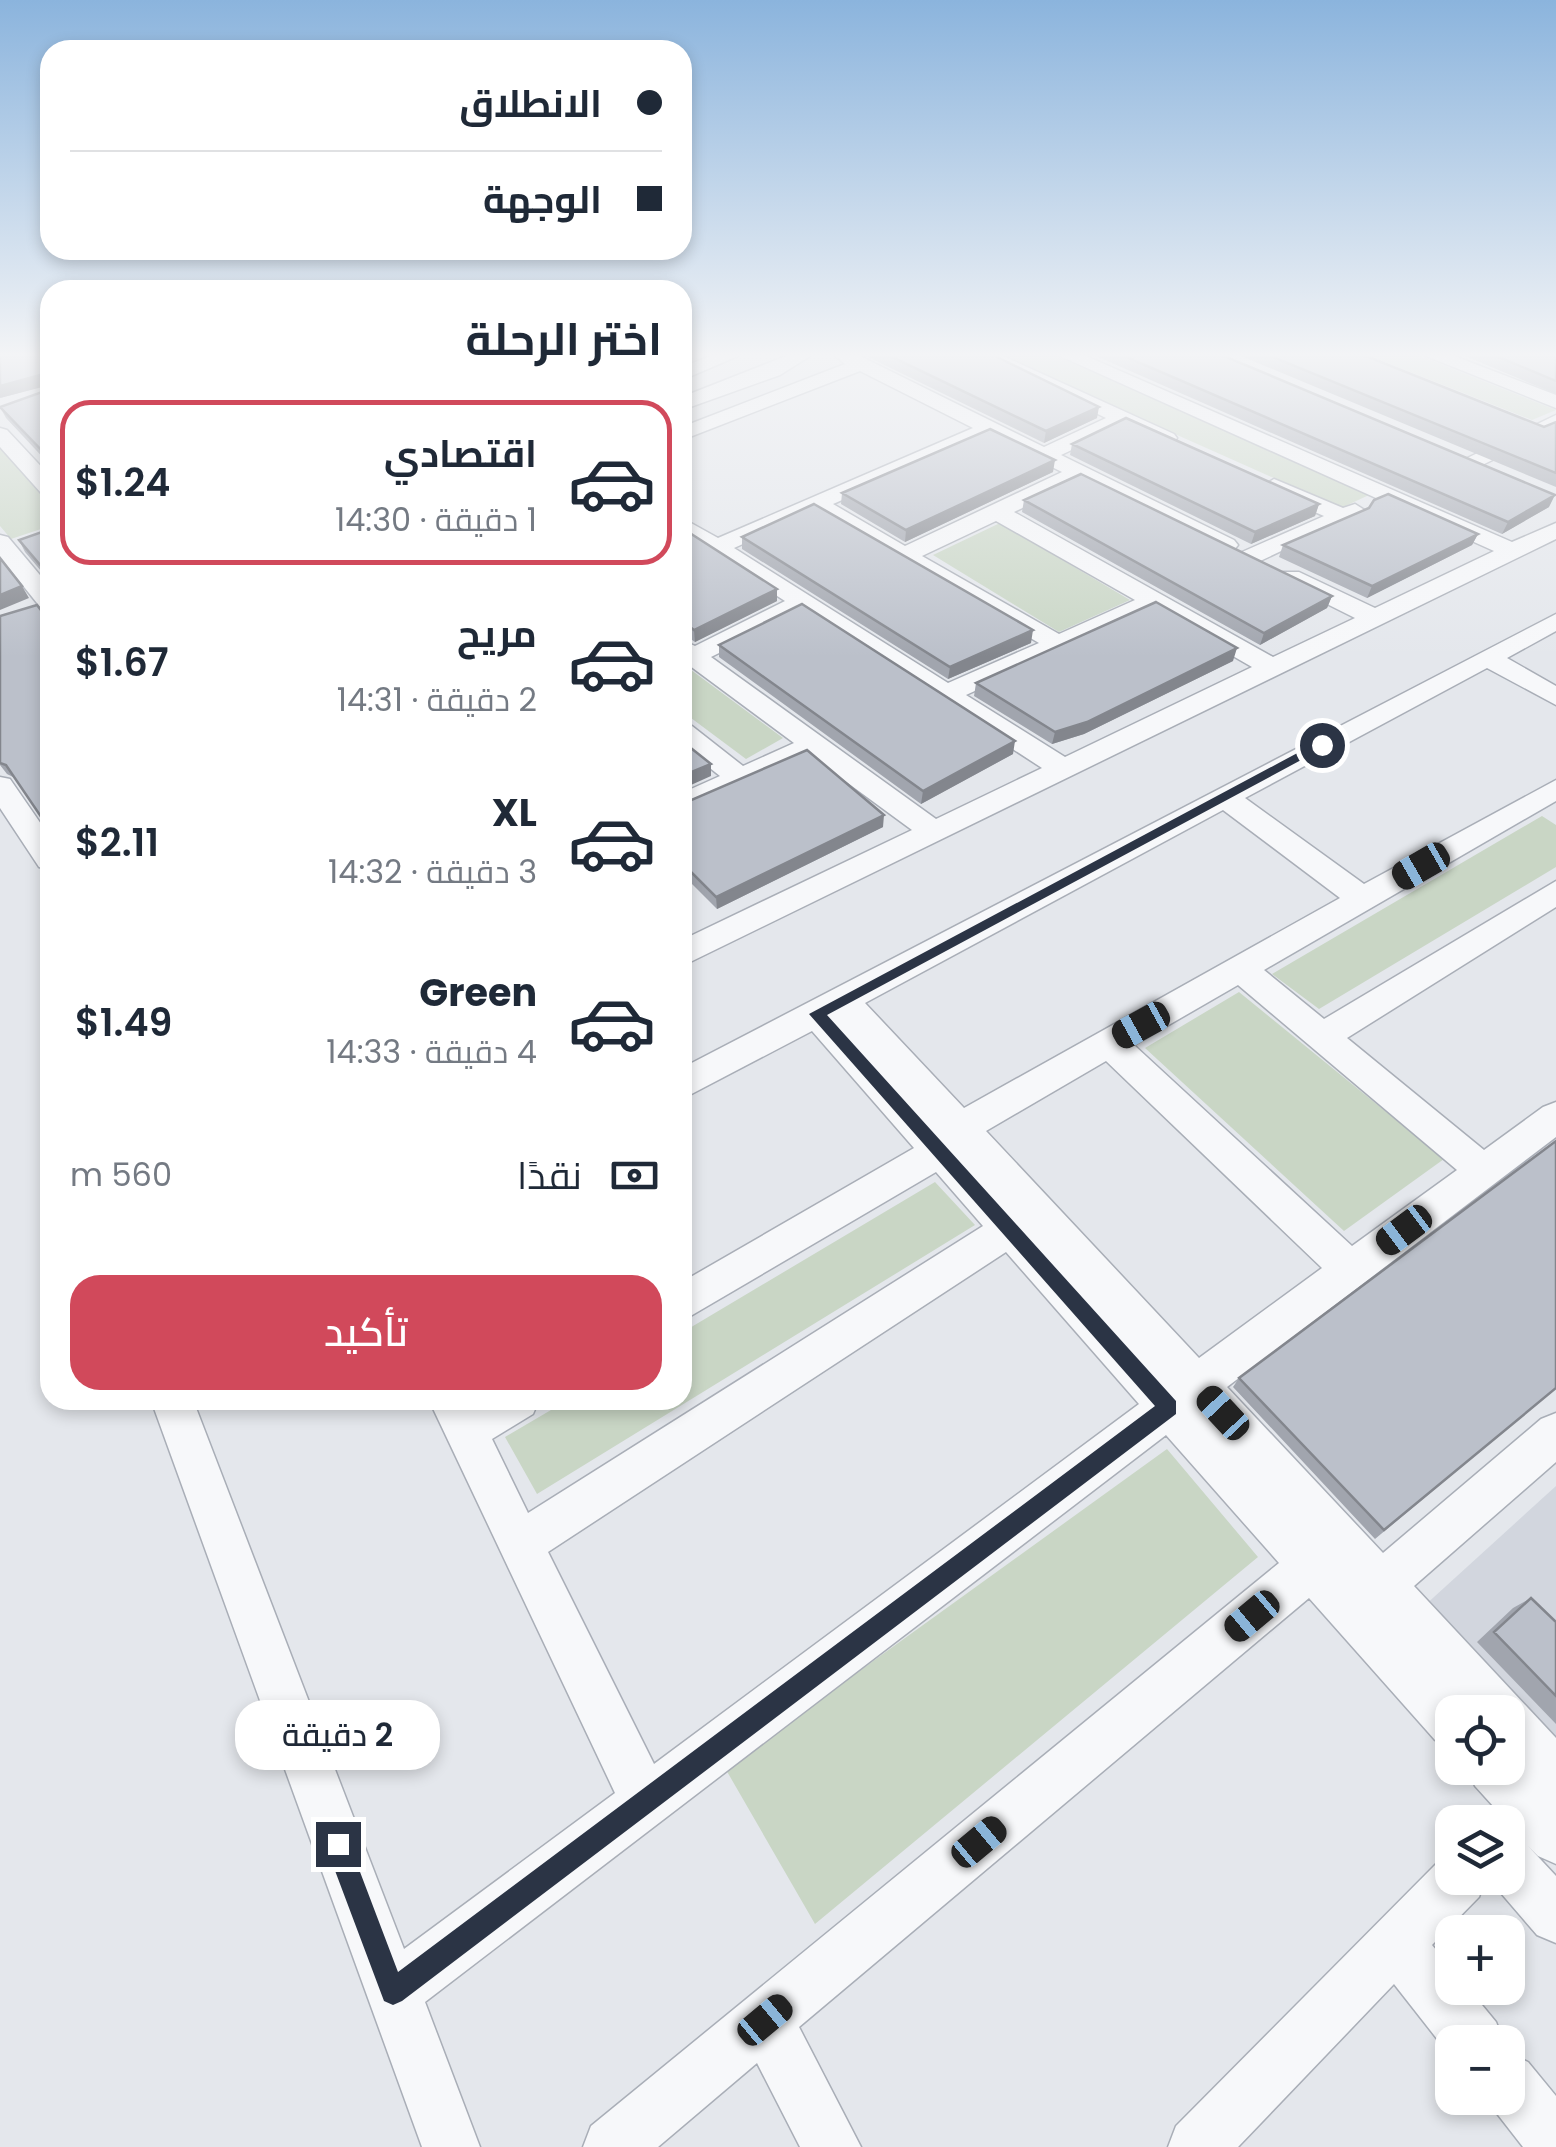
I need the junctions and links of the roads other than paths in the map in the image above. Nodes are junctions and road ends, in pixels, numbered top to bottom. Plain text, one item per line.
1 (20, 456) edge
2 (925, 456) edge
3 (1047, 456) edge
4 (1306, 456) edge
5 (1466, 456) edge
6 (1080, 472) junction
7 (1504, 477) edge
8 (40, 478) edge
9 (1258, 478) edge
10 (1388, 496) junction
11 (816, 504) junction
12 (997, 512) junction
13 (1342, 516) junction
14 (1556, 530) edge
15 (692, 531) edge
16 (34, 536) edge
17 (2, 544) edge
18 (716, 547) junction
19 (1514, 551) junction
20 (906, 555) junction
21 (1250, 557) junction
22 (1153, 600) junction
23 (803, 602) junction
24 (40, 606) edge
25 (1375, 618) junction
26 (1556, 621) edge
27 (1057, 644) junction
28 (692, 650) edge
29 (692, 655) edge
30 (1487, 658) junction
31 (1273, 668) junction
32 (946, 694) junction
33 (1556, 697) edge
34 (692, 740) edge
35 (814, 744) junction
36 (1064, 769) junction
37 (741, 778) junction
38 (0, 786) edge
39 (1224, 797) junction
40 (1550, 799) edge
41 (692, 801) edge
42 (934, 832) junction
43 (40, 843) edge
44 (1556, 892) edge
45 (1363, 899) junction
46 (695, 948) edge
47 (1240, 969) junction
48 (829, 1007) junction
49 (1322, 1037) junction
50 (1108, 1043) junction
51 (692, 1080) edge
52 (1556, 1117) edge
53 (938, 1126) junction
54 (1484, 1171) junction
55 (1010, 1229) junction
56 (1351, 1270) junction
57 (1087, 1290) junction
58 (692, 1296) edge
59 (1183, 1396) junction
60 (176, 1410) edge
61 (458, 1416) edge
62 (1556, 1434) edge
63 (520, 1544) junction
64 (1311, 1566) junction
65 (1382, 1585) junction
66 (1483, 1695) edge
67 (1435, 1704) edge
68 (1525, 1775) edge
69 (1510, 1785) edge
70 (646, 1802) junction
71 (1537, 1812) edge
72 (1525, 1882) edge
73 (1443, 1895) edge
74 (1556, 1916) edge
75 (1396, 1943) junction
76 (393, 1992) junction
77 (765, 2020) junction
78 (1462, 2025) edge
79 (1525, 2103) edge
80 (1556, 2142) edge
81 (451, 2147) edge
82 (612, 2147) edge
83 (832, 2147) edge
84 (1197, 2147) edge

1 - 8 street
2 - 11 street
3 - 6 street
4 - 10 street
5 - 7 street
6 - 12 street
6 - 21 street
9 - 13 street
10 - 13 street
10 - 19 street
11 - 18 street
11 - 20 street
12 - 20 street
12 - 22 street
13 - 21 street
14 - 19 street
15 - 18 street
16 - 17 street
17 - 24 street
18 - 23 street
19 - 25 street
20 - 27 street
21 - 25 street
22 - 27 street
22 - 31 street
23 - 28 street
23 - 32 street
25 - 31 street
26 - 30 street
27 - 32 street
29 - 35 street
30 - 33 street
30 - 39 street
31 - 36 street
32 - 36 street
34 - 37 street
35 - 37 street
35 - 42 street
36 - 42 street
37 - 41 street
38 - 43 street
39 - 45 street
39 - 48 street
40 - 45 street
42 - 46 street
44 - 49 street
45 - 47 street
47 - 49 street
47 - 50 street
48 - 51 street
48 - 53 street
49 - 54 street
50 - 53 street
50 - 56 street
52 - 54 street
53 - 55 street
53 - 57 street
53 - 58 street
54 - 56 street
55 - 57 street
55 - 63 street
56 - 59 street
57 - 59 street
59 - 64 street
59 - 65 street
59 - 70 street
60 - 76 street
61 - 63 street
62 - 65 street
63 - 70 street
64 - 67 street
64 - 77 street
65 - 66 street
68 - 71 street
69 - 71 street
70 - 76 street
72 - 74 street
73 - 75 street
75 - 78 street
75 - 84 street
76 - 81 street
77 - 82 street
77 - 83 street
79 - 80 street

